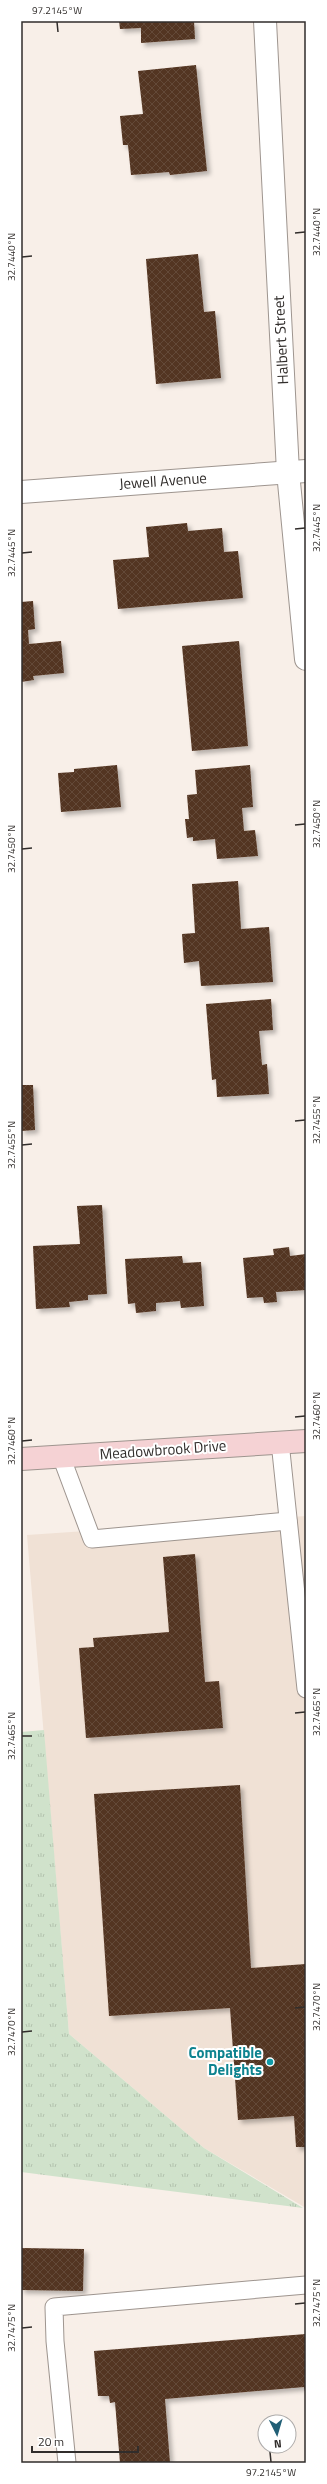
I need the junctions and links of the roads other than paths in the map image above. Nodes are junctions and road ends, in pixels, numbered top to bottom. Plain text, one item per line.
1 (265, 21) edge
2 (297, 472) edge
3 (21, 492) edge
4 (306, 659) edge
5 (306, 1440) edge
6 (280, 1442) junction
7 (61, 1456) junction
8 (21, 1459) edge
9 (288, 1521) junction
10 (298, 1538) edge
11 (306, 1689) edge
12 (306, 2285) edge
13 (67, 2463) edge

1 - 2 street, Halbert Street
2 - 3 street, Jewell Avenue
2 - 4 street, Halbert Street
5 - 6 main road, Meadowbrook Drive
6 - 7 main road, Meadowbrook Drive
6 - 9 lane
7 - 8 main road, Meadowbrook Drive
7 - 9 lane
9 - 10 lane
10 - 11 lane
12 - 13 lane

